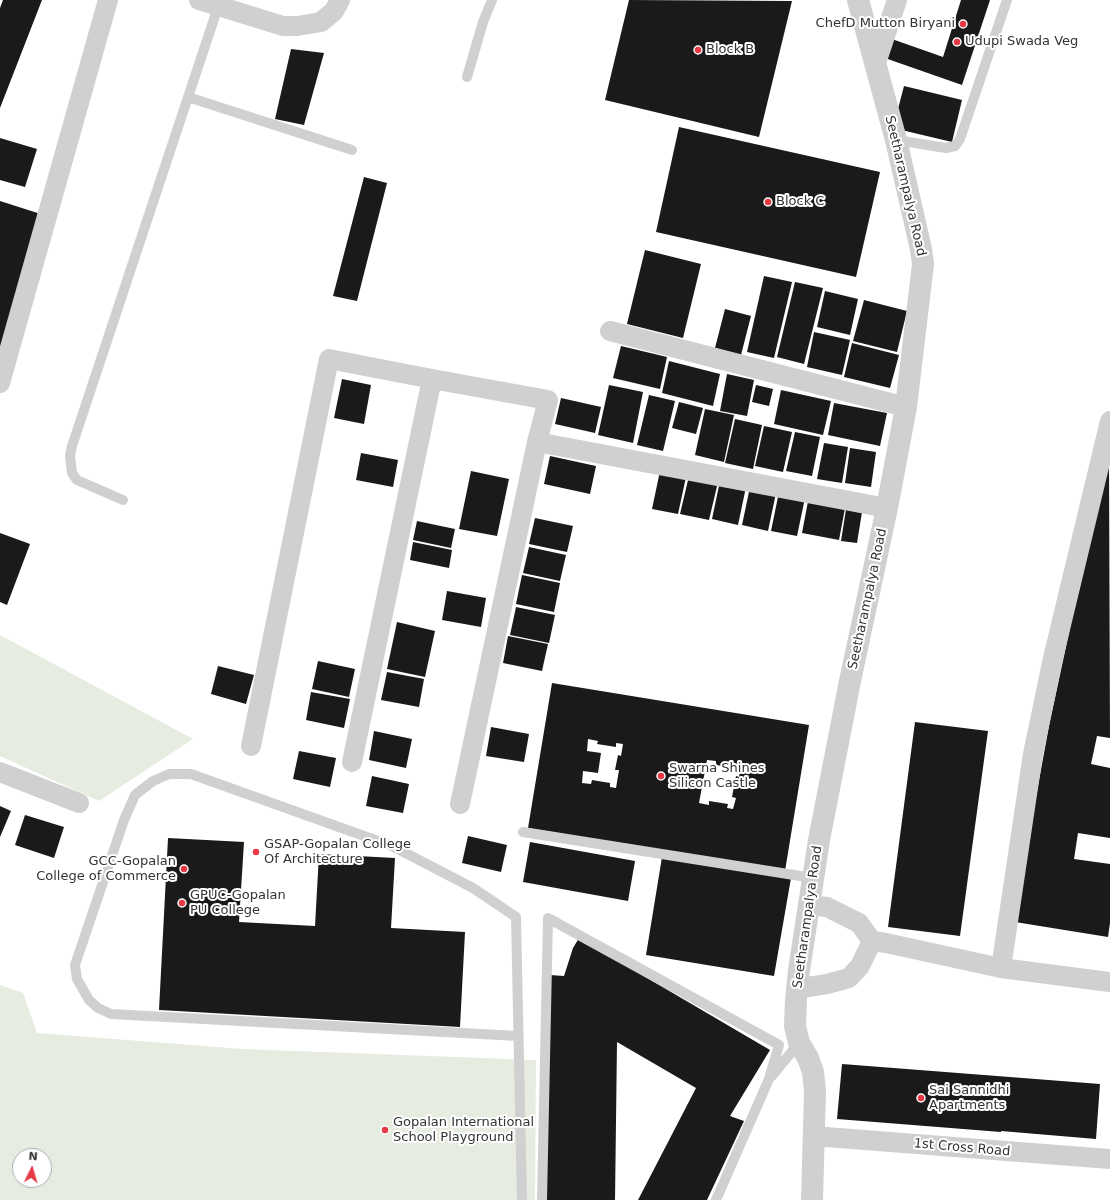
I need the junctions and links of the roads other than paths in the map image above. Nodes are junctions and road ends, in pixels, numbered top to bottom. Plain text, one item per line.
1 (108, 0) edge
2 (198, 0) edge
3 (340, 0) edge
4 (492, 0) edge
5 (858, 0) edge
6 (897, 0) edge
7 (1007, 0) edge
8 (219, 3) edge
9 (875, 66) junction
10 (467, 77) dead end
11 (188, 96) junction
12 (896, 140) junction
13 (352, 150) dead end
14 (610, 331) dead end
15 (432, 380) junction
16 (0, 383) edge
17 (906, 406) junction
18 (1110, 421) edge
19 (537, 442) junction
20 (123, 500) dead end
21 (887, 508) junction
22 (251, 746) dead end
23 (352, 762) dead end
24 (0, 772) edge
25 (79, 803) dead end
26 (460, 804) dead end
27 (523, 832) dead end
28 (813, 878) junction
29 (809, 905) junction
30 (872, 941) junction
31 (1001, 968) junction
32 (1110, 982) edge
33 (797, 986) junction
34 (518, 1036) junction
35 (799, 1043) junction
36 (769, 1080) junction
37 (813, 1136) junction
38 (1110, 1159) edge
39 (522, 1200) edge
40 (542, 1200) edge
41 (716, 1200) edge
42 (812, 1200) edge

1 - 16 street
2 - 8 street
3 - 8 street
4 - 10 lane
5 - 9 street, Seetharampalya Road
6 - 9 street
7 - 12 lane
8 - 11 lane
9 - 12 street, Seetharampalya Road
11 - 13 lane
11 - 20 lane
12 - 17 street, Seetharampalya Road
14 - 17 street
15 - 19 street
15 - 22 street
15 - 23 street
17 - 21 street, Seetharampalya Road
18 - 31 street
19 - 21 street
19 - 26 street
21 - 28 street, Seetharampalya Road
24 - 25 street
27 - 28 lane
28 - 29 street, Seetharampalya Road
29 - 30 street
29 - 33 street, Seetharampalya Road
30 - 31 street
30 - 33 street
31 - 32 street
33 - 35 street, Seetharampalya Road
34 - 34 lane
34 - 39 lane
35 - 36 lane
35 - 37 street, Seetharampalya Road
36 - 40 lane
36 - 41 lane
37 - 38 street, 1st Cross Road
37 - 42 street, Seetharampalya Road

